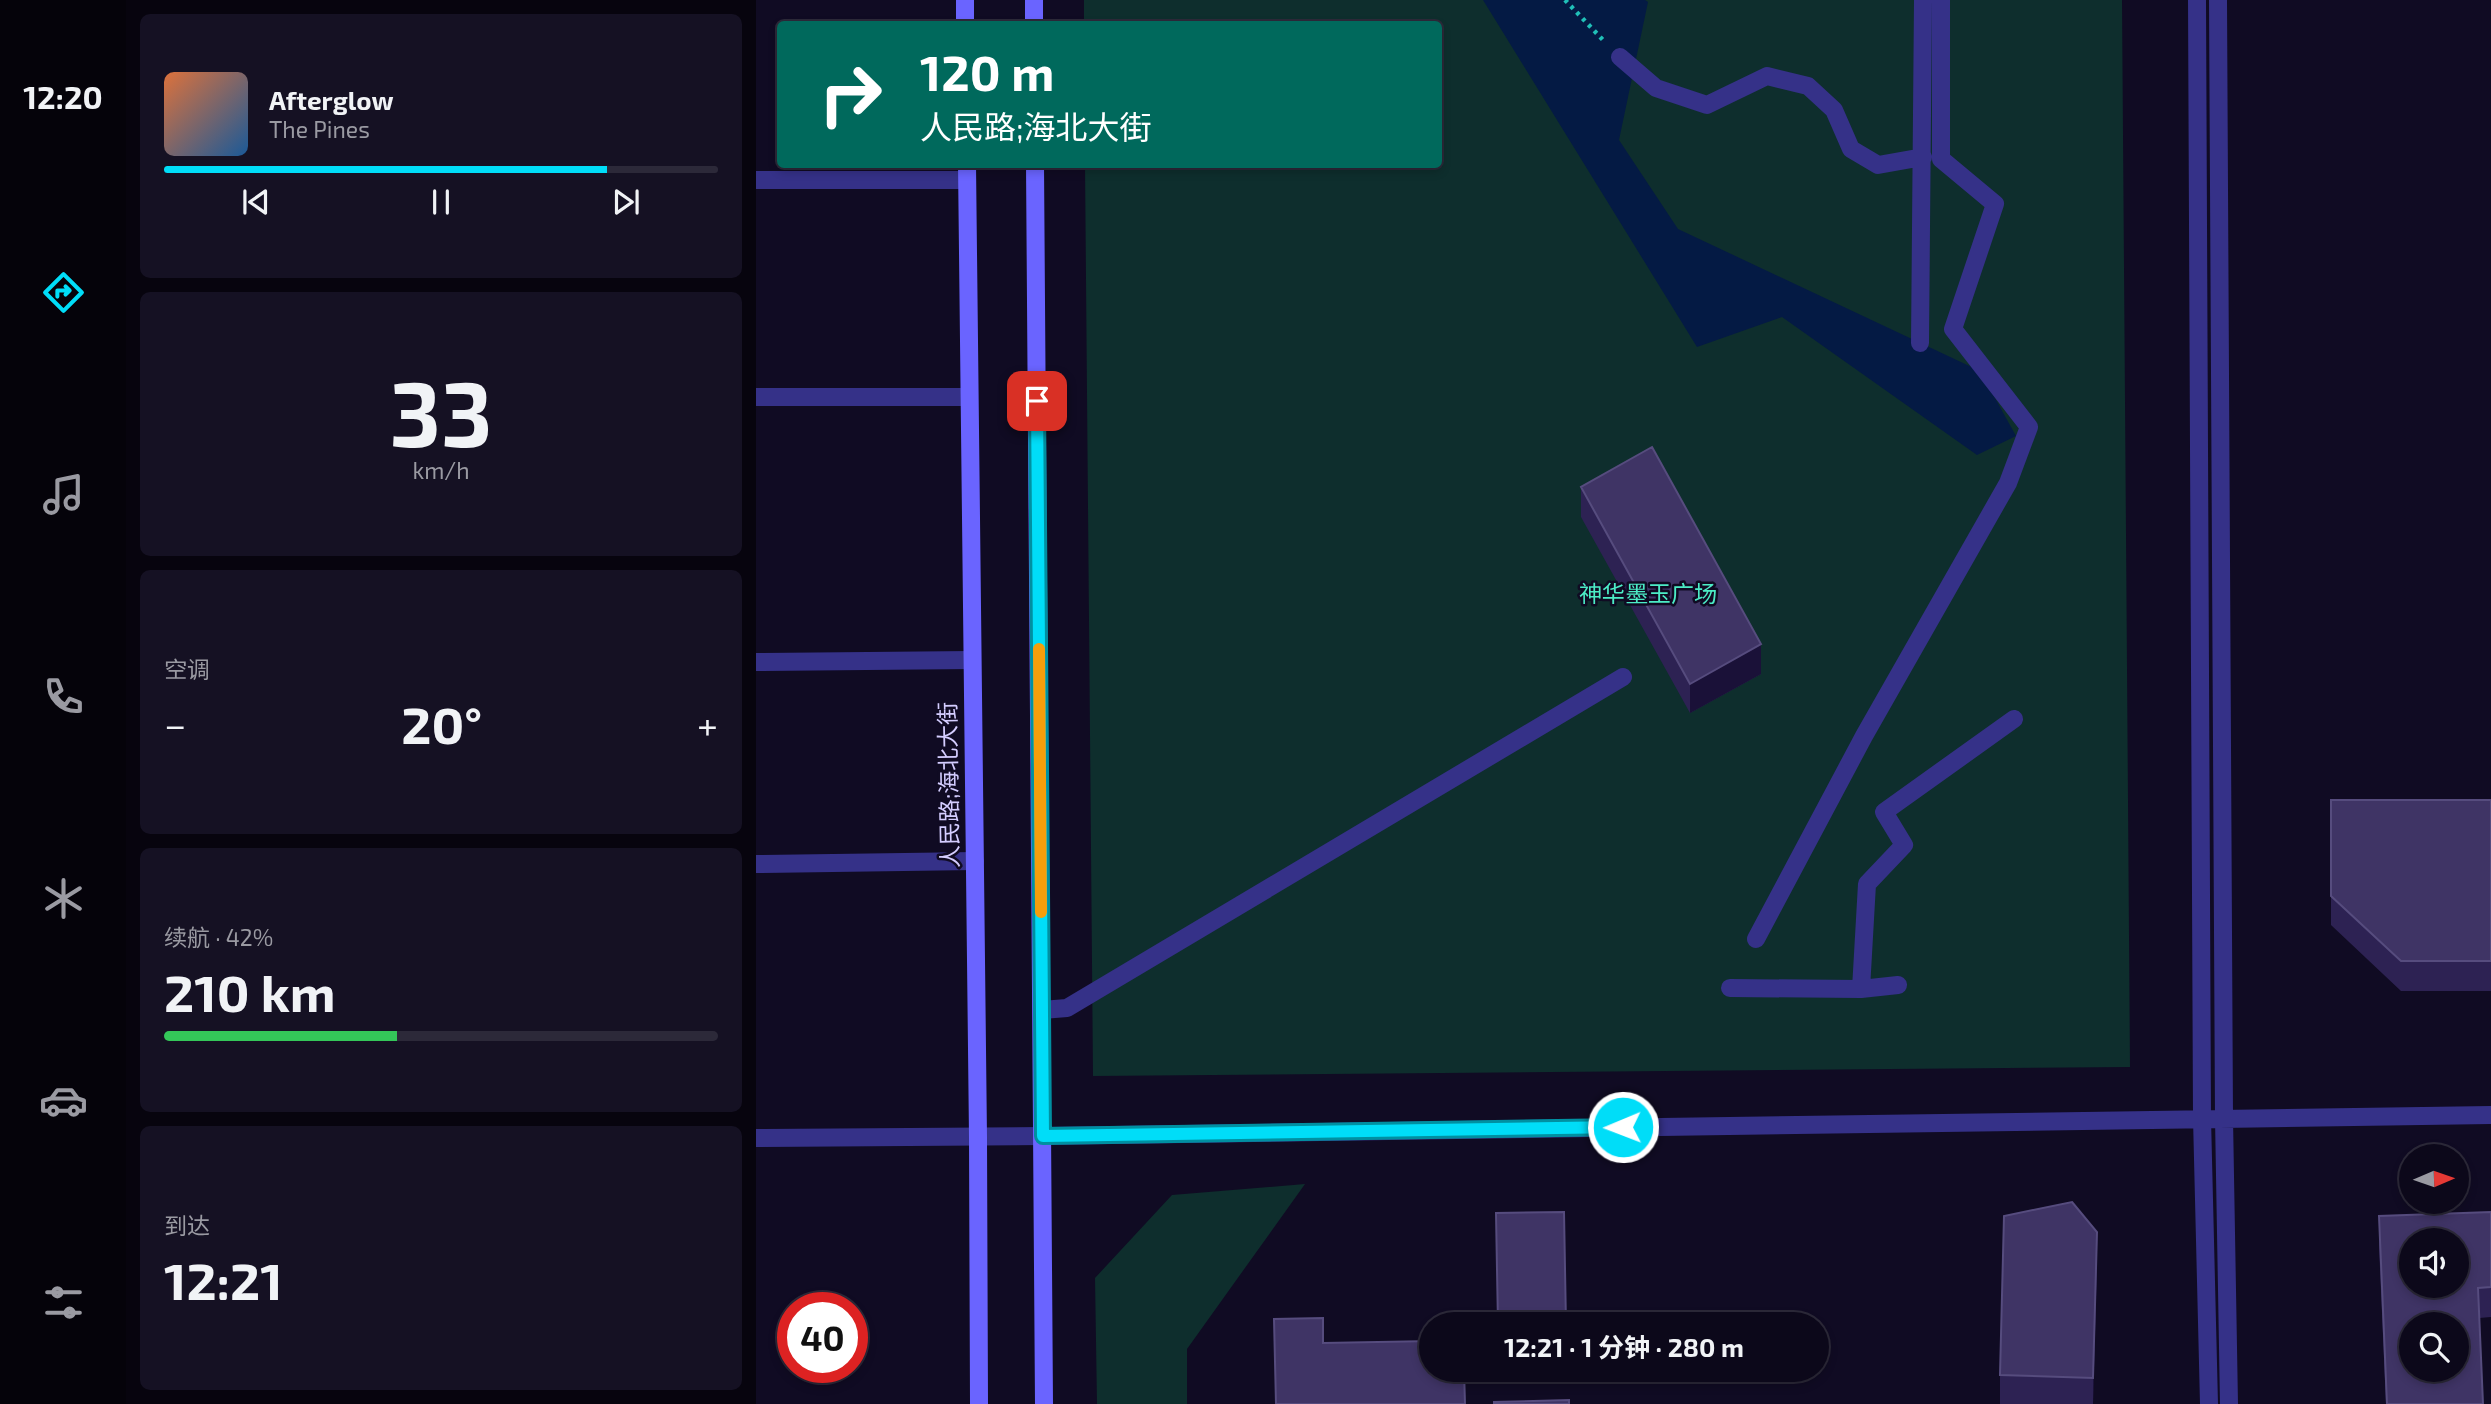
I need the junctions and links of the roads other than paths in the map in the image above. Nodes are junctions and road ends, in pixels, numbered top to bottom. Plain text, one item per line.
1 (965, 0) edge
2 (1034, 0) edge
3 (1923, 0) edge
4 (1941, 0) edge
5 (2197, 0) edge
6 (2218, 0) edge
7 (965, 21) edge
8 (1034, 21) edge
9 (1620, 57) road end
10 (1923, 157) junction
11 (1035, 168) edge
12 (967, 172) edge
13 (756, 180) edge
14 (1920, 343) dead end
15 (756, 397) edge
16 (969, 397) junction
17 (972, 660) junction
18 (756, 662) edge
19 (1623, 677) dead end
20 (2014, 719) dead end
21 (975, 861) junction
22 (756, 864) edge
23 (1756, 939) dead end
24 (1898, 985) dead end
25 (1730, 988) dead end
26 (1861, 989) junction
27 (1042, 1010) junction
28 (2491, 1115) edge
29 (2202, 1118) junction
30 (2224, 1118) junction
31 (1043, 1136) junction
32 (978, 1137) junction
33 (756, 1138) edge
34 (979, 1404) edge
35 (1044, 1404) edge
36 (2209, 1404) edge
37 (2229, 1404) edge

1 - 7 main road
2 - 8 main road
3 - 10 street
4 - 23 street
5 - 29 street
6 - 30 street
9 - 10 street
10 - 14 street
11 - 27 main road
12 - 13 street
12 - 16 main road, 人民路;海北大街
15 - 16 street
16 - 17 main road, 人民路;海北大街
17 - 18 street
17 - 21 main road, 人民路;海北大街
19 - 27 street
20 - 26 street
21 - 22 street
21 - 32 main road, 人民路;海北大街
24 - 26 street
25 - 26 street
27 - 31 main road
28 - 30 street
29 - 30 street
29 - 31 street
29 - 36 street
30 - 37 street
31 - 32 street
31 - 35 main road
32 - 33 street
32 - 34 main road, 人民路;海北大街

